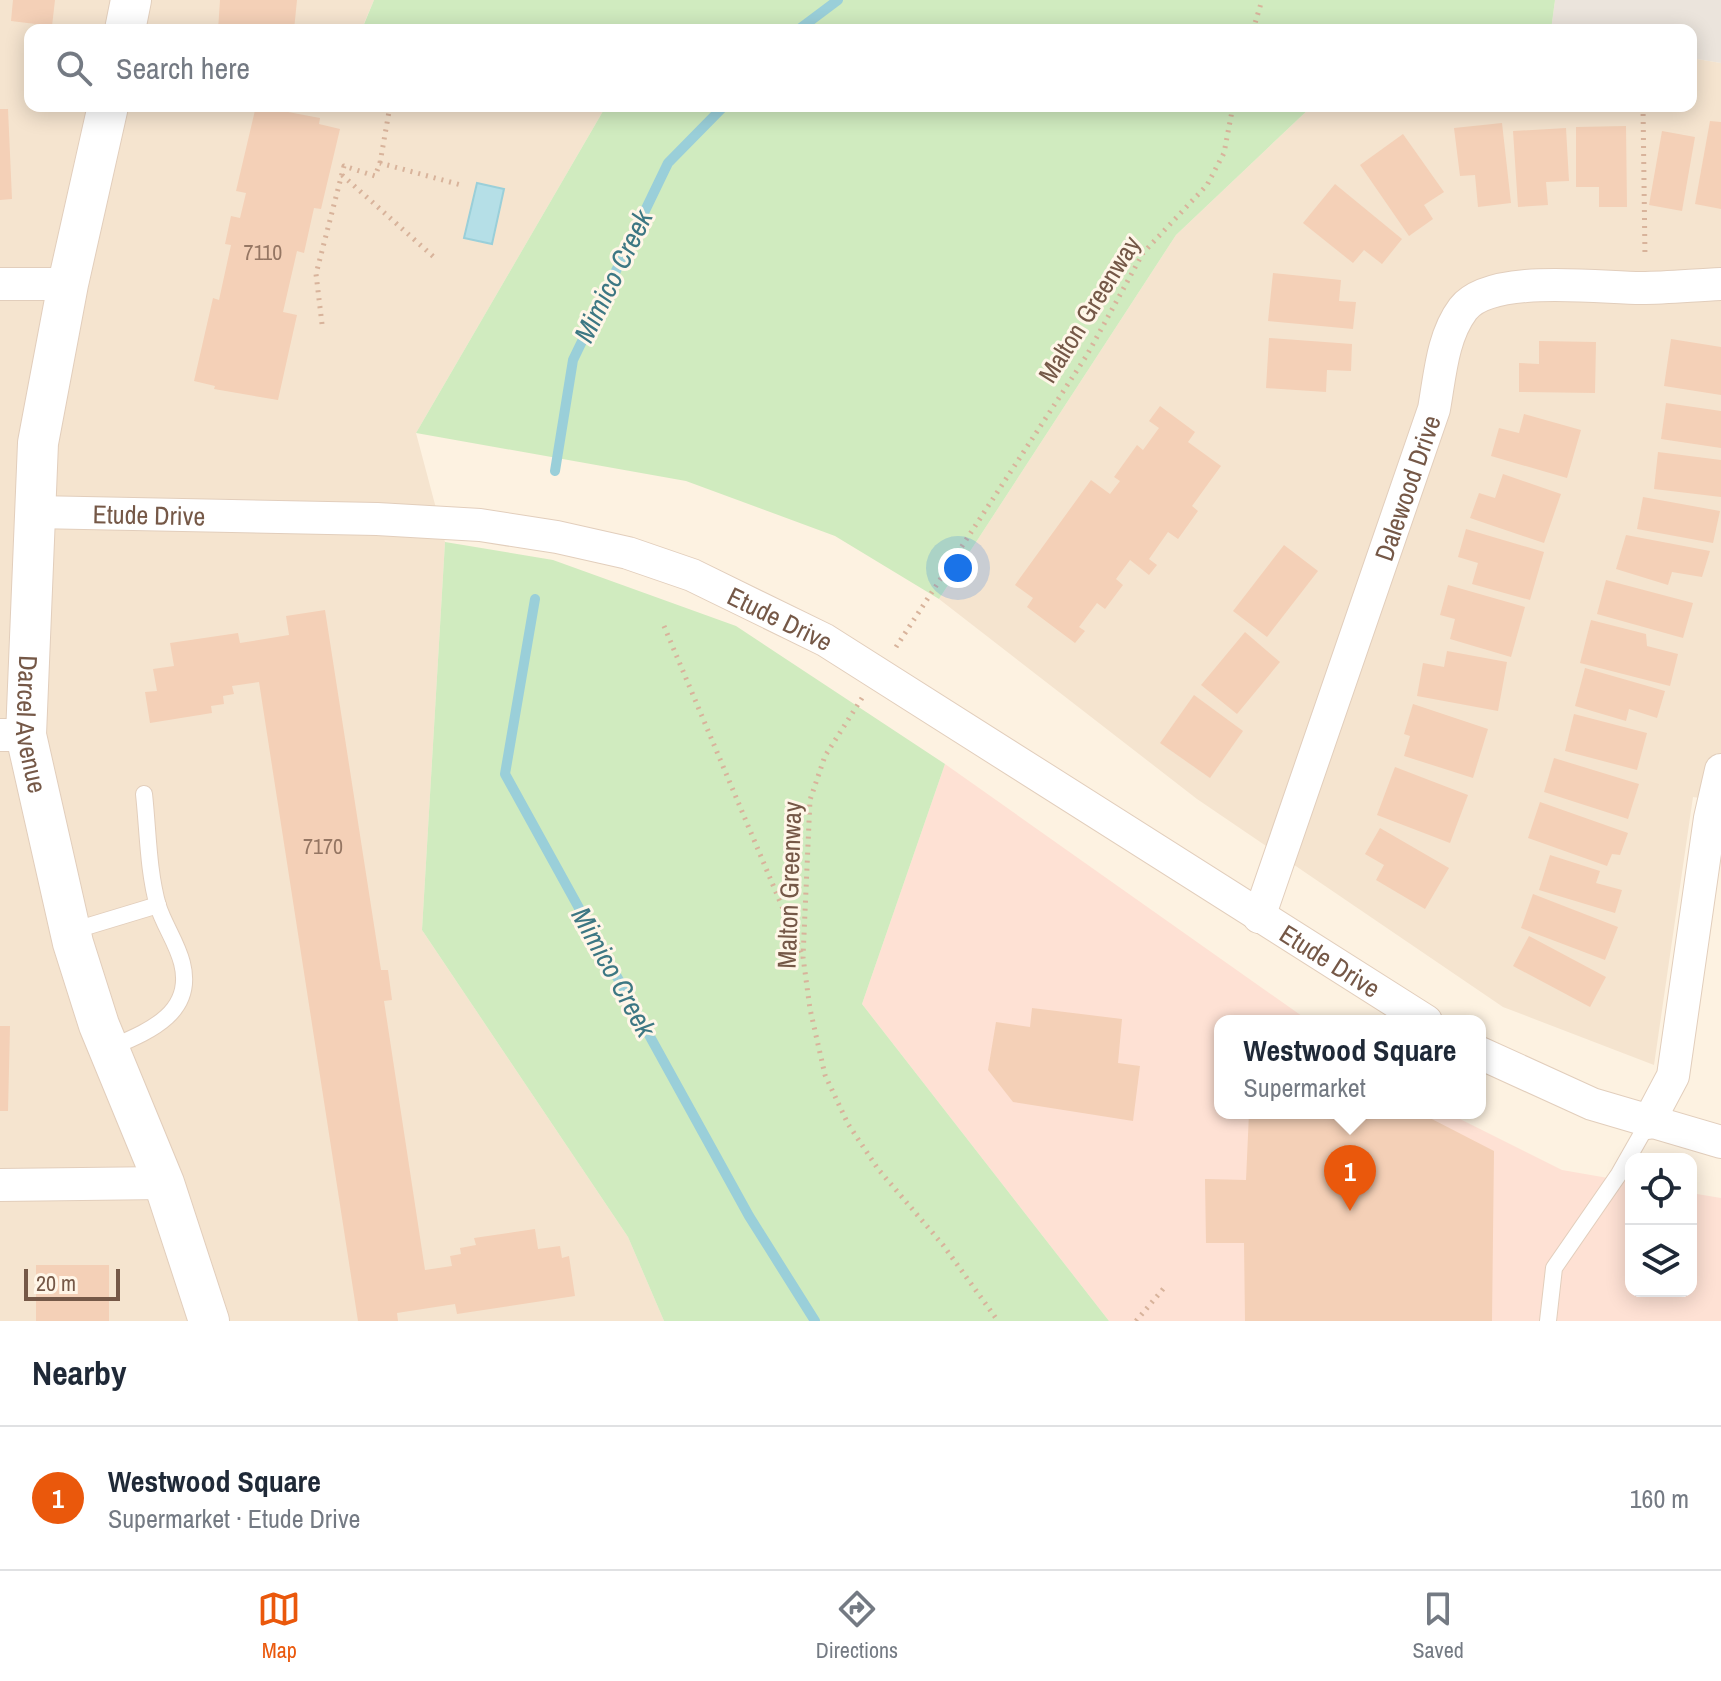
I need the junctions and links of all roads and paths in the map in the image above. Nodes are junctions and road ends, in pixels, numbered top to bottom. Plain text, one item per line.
1 (131, 0) edge
2 (1262, 0) edge
3 (126, 24) edge
4 (1255, 24) edge
5 (107, 112) edge
6 (389, 112) edge
7 (1232, 112) edge
8 (1643, 112) edge
9 (380, 163) junction
10 (342, 175) junction
11 (461, 185) dead end
12 (436, 259) dead end
13 (0, 284) edge
14 (68, 284) junction
15 (1721, 284) edge
16 (1645, 288) junction
17 (322, 324) dead end
18 (35, 512) junction
19 (664, 626) dead end
20 (891, 654) dead end
21 (865, 694) dead end
22 (13, 735) edge
23 (1721, 770) edge
24 (144, 794) dead end
25 (158, 905) junction
26 (1259, 917) junction
27 (70, 931) junction
28 (803, 957) junction
29 (1416, 1015) edge
30 (108, 1048) junction
31 (1486, 1056) edge
32 (1648, 1123) junction
33 (1721, 1142) edge
34 (164, 1183) junction
35 (0, 1185) edge
36 (1164, 1288) dead end
37 (209, 1321) edge
38 (998, 1321) edge
39 (1136, 1321) edge
40 (1548, 1321) edge

1 - 3 street
2 - 4 path
5 - 14 street, Darcel Avenue
6 - 9 path
7 - 20 path, Malton Greenway
8 - 16 path
9 - 10 path
9 - 11 path
10 - 12 path
10 - 17 path
13 - 14 street
14 - 18 street, Darcel Avenue
15 - 16 street, Dalewood Drive
16 - 26 street, Dalewood Drive
18 - 22 street, Darcel Avenue
18 - 26 street, Etude Drive
19 - 28 path
21 - 28 path, Malton Greenway
22 - 27 street, Darcel Avenue
23 - 32 street
24 - 25 lane
25 - 27 lane
25 - 30 lane
26 - 29 street, Etude Drive
27 - 30 street, Darcel Avenue
28 - 38 path, Malton Greenway
30 - 34 street, Darcel Avenue
31 - 32 street
32 - 33 street
32 - 40 lane
34 - 35 street
34 - 37 street, Darcel Avenue
36 - 39 path

